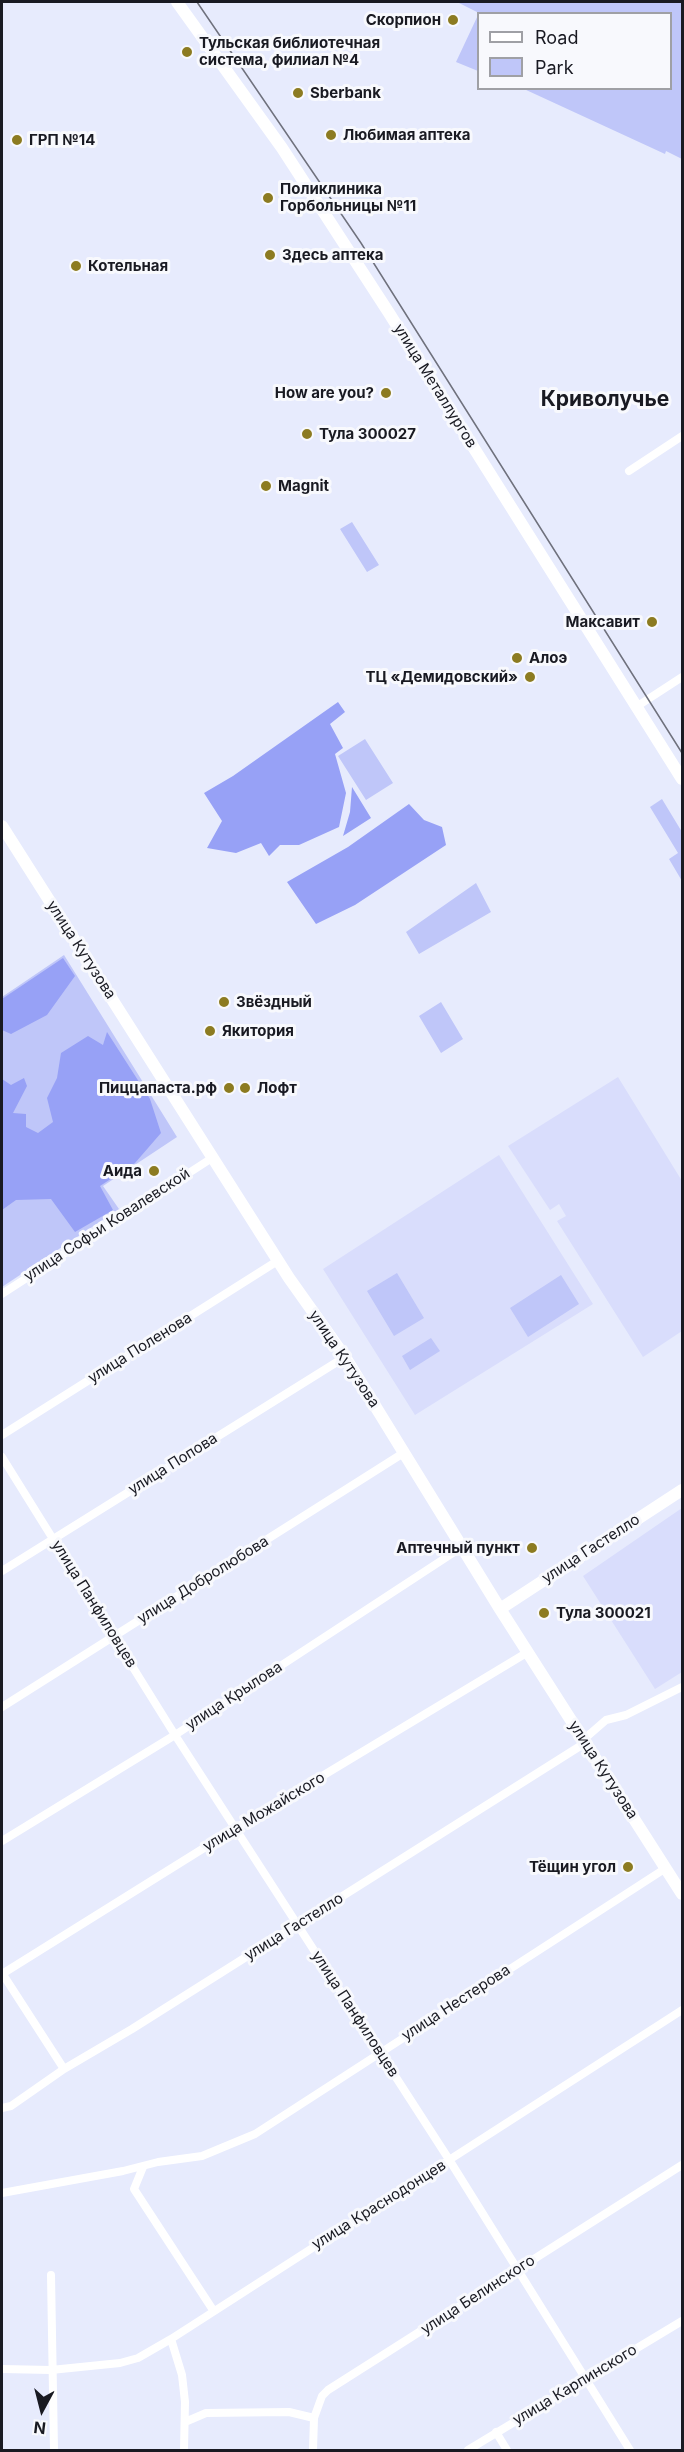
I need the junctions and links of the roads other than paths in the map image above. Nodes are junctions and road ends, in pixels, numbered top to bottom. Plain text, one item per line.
1 (177, 2) edge
2 (682, 436) edge
3 (629, 471) dead end
4 (682, 677) edge
5 (636, 707) junction
6 (682, 778) edge
7 (2, 826) edge
8 (212, 1158) junction
9 (279, 1260) junction
10 (2, 1294) edge
11 (345, 1357) junction
12 (2, 1435) edge
13 (405, 1452) junction
14 (2, 1457) edge
15 (682, 1490) edge
16 (53, 1538) junction
17 (462, 1547) junction
18 (2, 1571) edge
19 (500, 1609) junction
20 (114, 1636) junction
21 (528, 1652) junction
22 (682, 1687) edge
23 (2, 1707) edge
24 (175, 1735) junction
25 (584, 1741) junction
26 (236, 1828) junction
27 (2, 1841) edge
28 (666, 1868) junction
29 (682, 1894) edge
30 (297, 1924) junction
31 (2, 1973) edge
32 (682, 2010) edge
33 (380, 2052) junction
34 (64, 2069) junction
35 (2, 2108) edge
36 (450, 2161) junction
37 (682, 2165) edge
38 (143, 2167) junction
39 (2, 2193) edge
40 (517, 2271) junction
41 (51, 2275) dead end
42 (213, 2310) junction
43 (682, 2323) edge
44 (171, 2339) junction
45 (2, 2368) edge
46 (51, 2370) junction
47 (585, 2381) junction
48 (314, 2418) junction
49 (185, 2422) junction
50 (496, 2432) junction
51 (54, 2451) edge
52 (184, 2451) edge
53 (313, 2451) edge
54 (468, 2451) edge
55 (507, 2451) edge
56 (630, 2451) edge

1 - 5 main road, улица Металлургов
2 - 3 street
4 - 5 street
5 - 6 main road, улица Металлургов
7 - 8 main road, улица Кутузова
8 - 9 main road, улица Кутузова
8 - 10 street, улица Софьи Ковалевской
9 - 11 main road, улица Кутузова
9 - 12 street, улица Поленова
11 - 13 main road, улица Кутузова
11 - 16 street, улица Попова
13 - 17 main road, улица Кутузова
13 - 20 street, улица Добролюбова
14 - 16 street, улица Панфиловцев
15 - 19 main road, улица Гастелло
16 - 18 street, улица Попова
16 - 20 street, улица Панфиловцев
17 - 19 main road, улица Кутузова
17 - 24 street, улица Крылова
19 - 21 main road, улица Кутузова
20 - 23 street, улица Добролюбова
20 - 24 street, улица Панфиловцев
21 - 25 main road, улица Кутузова
21 - 26 street, улица Можайского
22 - 25 street, улица Гастелло
24 - 26 street, улица Панфиловцев
24 - 27 street, улица Крылова
25 - 28 main road, улица Кутузова
25 - 30 street, улица Гастелло
26 - 30 street, улица Панфиловцев
26 - 31 street, улица Можайского
28 - 29 main road, улица Кутузова
28 - 33 street, улица Нестерова
30 - 33 street, улица Панфиловцев
30 - 34 street, улица Гастелло
31 - 34 street
32 - 36 street, улица Краснодонцев
33 - 36 street, улица Панфиловцев
33 - 38 street, улица Нестерова
34 - 35 street, улица Гастелло
36 - 40 street, улица Панфиловцев
36 - 42 street, улица Краснодонцев
37 - 40 street, улица Белинского
38 - 39 street, улица Нестерова
38 - 42 street
40 - 47 street, улица Панфиловцев
40 - 48 street, улица Белинского
41 - 46 street
42 - 44 street, улица Краснодонцев
43 - 47 street, улица Карпинского
44 - 46 street, улица Краснодонцев
44 - 49 street
45 - 46 street, улица Краснодонцев
46 - 51 street
47 - 50 street, улица Карпинского
47 - 56 street, улица Панфиловцев
48 - 49 street
48 - 53 street, улица Белинского
49 - 52 street
50 - 54 street, улица Карпинского
50 - 55 street

